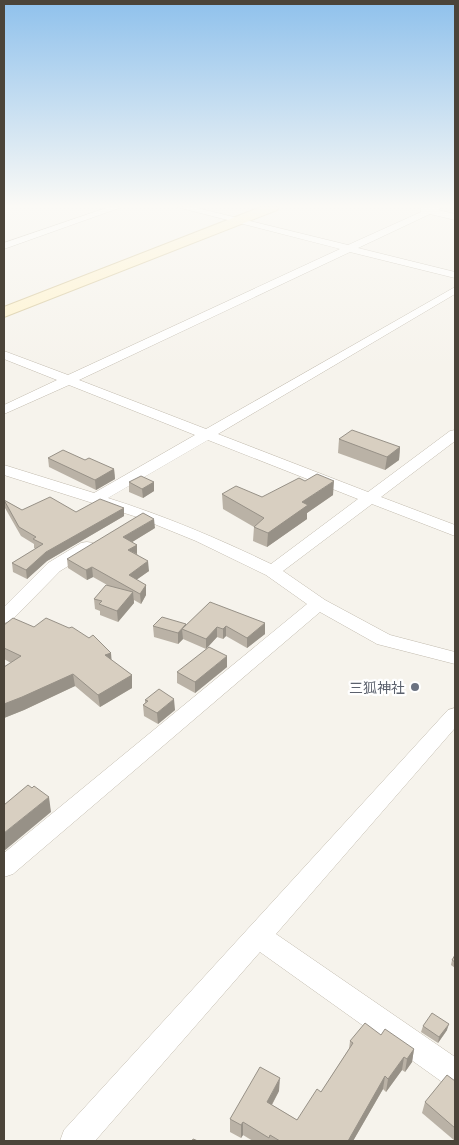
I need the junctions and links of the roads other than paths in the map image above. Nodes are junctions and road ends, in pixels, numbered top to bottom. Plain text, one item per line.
1 (136, 260) edge
2 (325, 260) edge
3 (396, 260) edge
4 (455, 275) edge
5 (455, 290) edge
6 (4, 312) edge
7 (4, 355) edge
8 (69, 380) junction
9 (4, 410) edge
10 (207, 434) junction
11 (455, 434) edge
12 (7, 475) edge
13 (371, 498) junction
14 (95, 499) junction
15 (143, 514) junction
16 (127, 524) edge
17 (455, 531) edge
18 (103, 538) edge
19 (272, 571) junction
20 (319, 604) junction
21 (4, 617) edge
22 (455, 658) edge
23 (455, 716) edge
24 (4, 867) edge
25 (259, 936) junction
26 (455, 1074) edge
27 (75, 1141) edge

1 - 6 street
2 - 8 street
3 - 4 street
5 - 10 street
7 - 8 street
8 - 9 street
8 - 10 street
10 - 13 street
10 - 14 street
11 - 13 street
12 - 14 street
13 - 17 street
13 - 19 street
14 - 15 street
15 - 16 street
15 - 19 street
18 - 21 street
19 - 20 street
20 - 22 street
20 - 24 street
23 - 25 street
25 - 26 street
25 - 27 street

